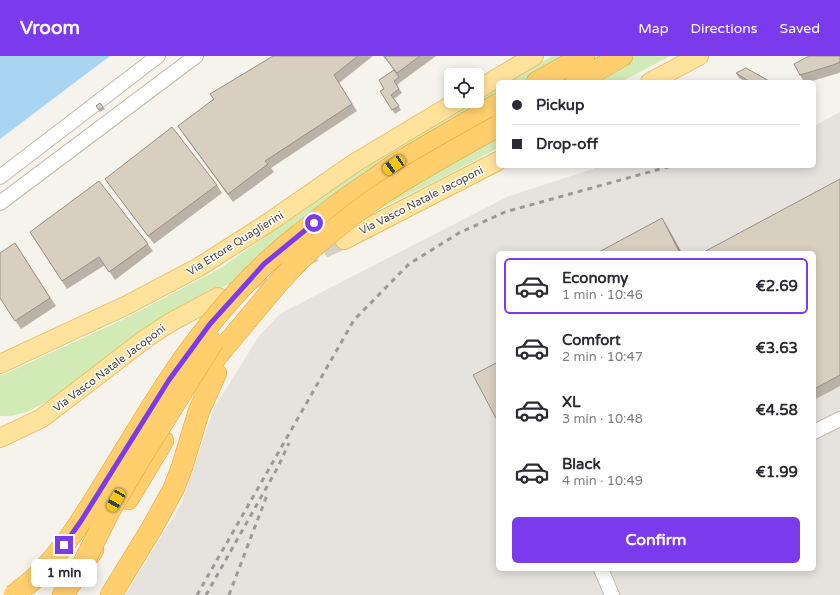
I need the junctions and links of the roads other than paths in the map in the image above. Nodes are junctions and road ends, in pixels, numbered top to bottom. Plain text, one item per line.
1 (158, 56) edge
2 (196, 56) edge
3 (534, 56) edge
4 (584, 56) edge
5 (622, 56) edge
6 (699, 56) edge
7 (541, 80) edge
8 (580, 80) edge
9 (654, 80) edge
10 (484, 86) edge
11 (496, 105) edge
12 (446, 108) edge
13 (496, 127) edge
14 (496, 162) edge
15 (0, 177) edge
16 (0, 203) edge
17 (300, 234) junction
18 (344, 240) tunnel mouth
19 (218, 297) dead end
20 (246, 320) junction
21 (0, 364) edge
22 (69, 396) junction
23 (840, 419) edge
24 (0, 424) edge
25 (816, 431) edge
26 (0, 438) edge
27 (83, 564) junction
28 (602, 571) edge
29 (14, 595) edge
30 (63, 595) edge
31 (111, 595) edge
32 (612, 595) edge

1 - 15 lane
2 - 16 lane
3 - 10 main road
4 - 7 highway
5 - 8 highway
6 - 9 main road
11 - 17 highway
12 - 21 main road, Via Ettore Quaglierini
13 - 20 highway, bridge
14 - 18 main road, Via Vasco Natale Jacoponi
17 - 27 highway, bridge
17 - 29 highway, bridge
19 - 22 main road, Via Vasco Natale Jacoponi
20 - 27 highway, bridge
20 - 31 highway
22 - 24 main road
22 - 26 main road, Via Vasco Natale Jacoponi
23 - 25 lane
27 - 30 highway
28 - 32 lane

